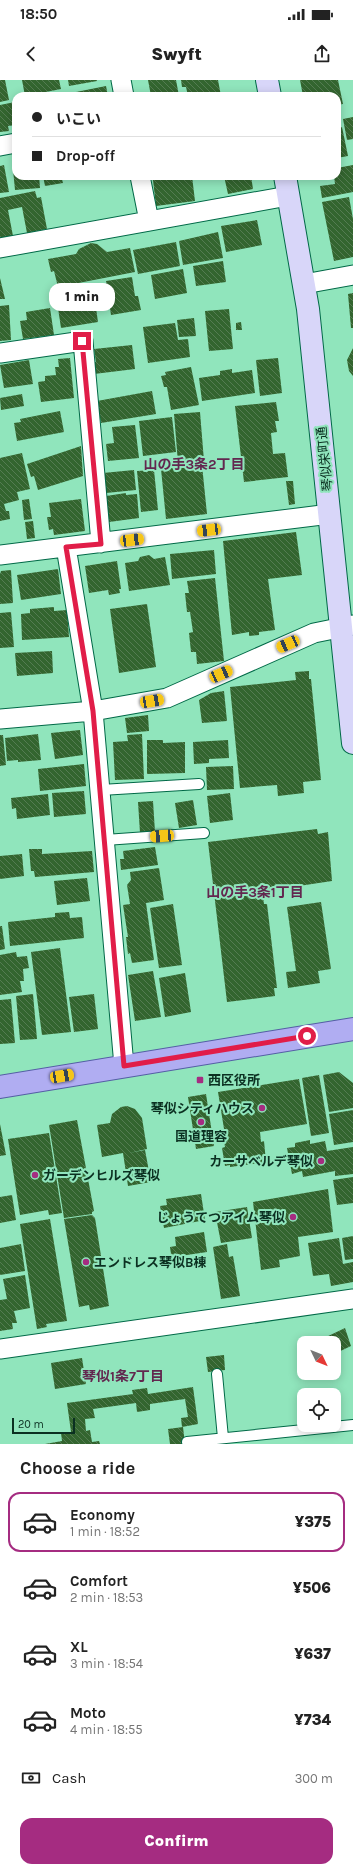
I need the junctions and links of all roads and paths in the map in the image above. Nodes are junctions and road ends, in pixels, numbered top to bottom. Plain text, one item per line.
1 (121, 80) edge
2 (267, 80) edge
3 (123, 92) edge
4 (269, 92) edge
5 (12, 144) edge
6 (0, 146) edge
7 (141, 180) edge
8 (287, 186) edge
9 (148, 221) junction
10 (0, 248) edge
11 (353, 276) edge
12 (304, 284) junction
13 (0, 353) edge
14 (330, 514) junction
15 (101, 544) junction
16 (66, 547) junction
17 (0, 556) edge
18 (346, 626) edge
19 (93, 711) junction
20 (0, 720) edge
21 (353, 743) edge
22 (199, 784) dead end
23 (101, 790) junction
24 (204, 833) dead end
25 (105, 840) junction
26 (353, 1029) edge
27 (124, 1066) junction
28 (0, 1087) edge
29 (353, 1299) edge
30 (0, 1348) edge
31 (217, 1374) dead end
32 (353, 1425) edge
33 (223, 1438) junction
34 (187, 1442) dead end

1 - 3 street
2 - 4 street
5 - 6 street
7 - 9 street
8 - 9 street
8 - 12 street, 琴似栄町通
9 - 10 street
11 - 12 street
12 - 14 street, 琴似栄町通
13 - 15 street
14 - 15 street
14 - 18 street, 琴似栄町通
15 - 16 street
16 - 17 street
16 - 19 street
18 - 19 street
18 - 21 street, 琴似栄町通
19 - 20 street
19 - 23 street
22 - 23 lane
23 - 25 street
24 - 25 lane
25 - 27 street
26 - 27 main road
27 - 28 main road
29 - 30 street
31 - 33 lane
32 - 33 lane
33 - 34 lane

